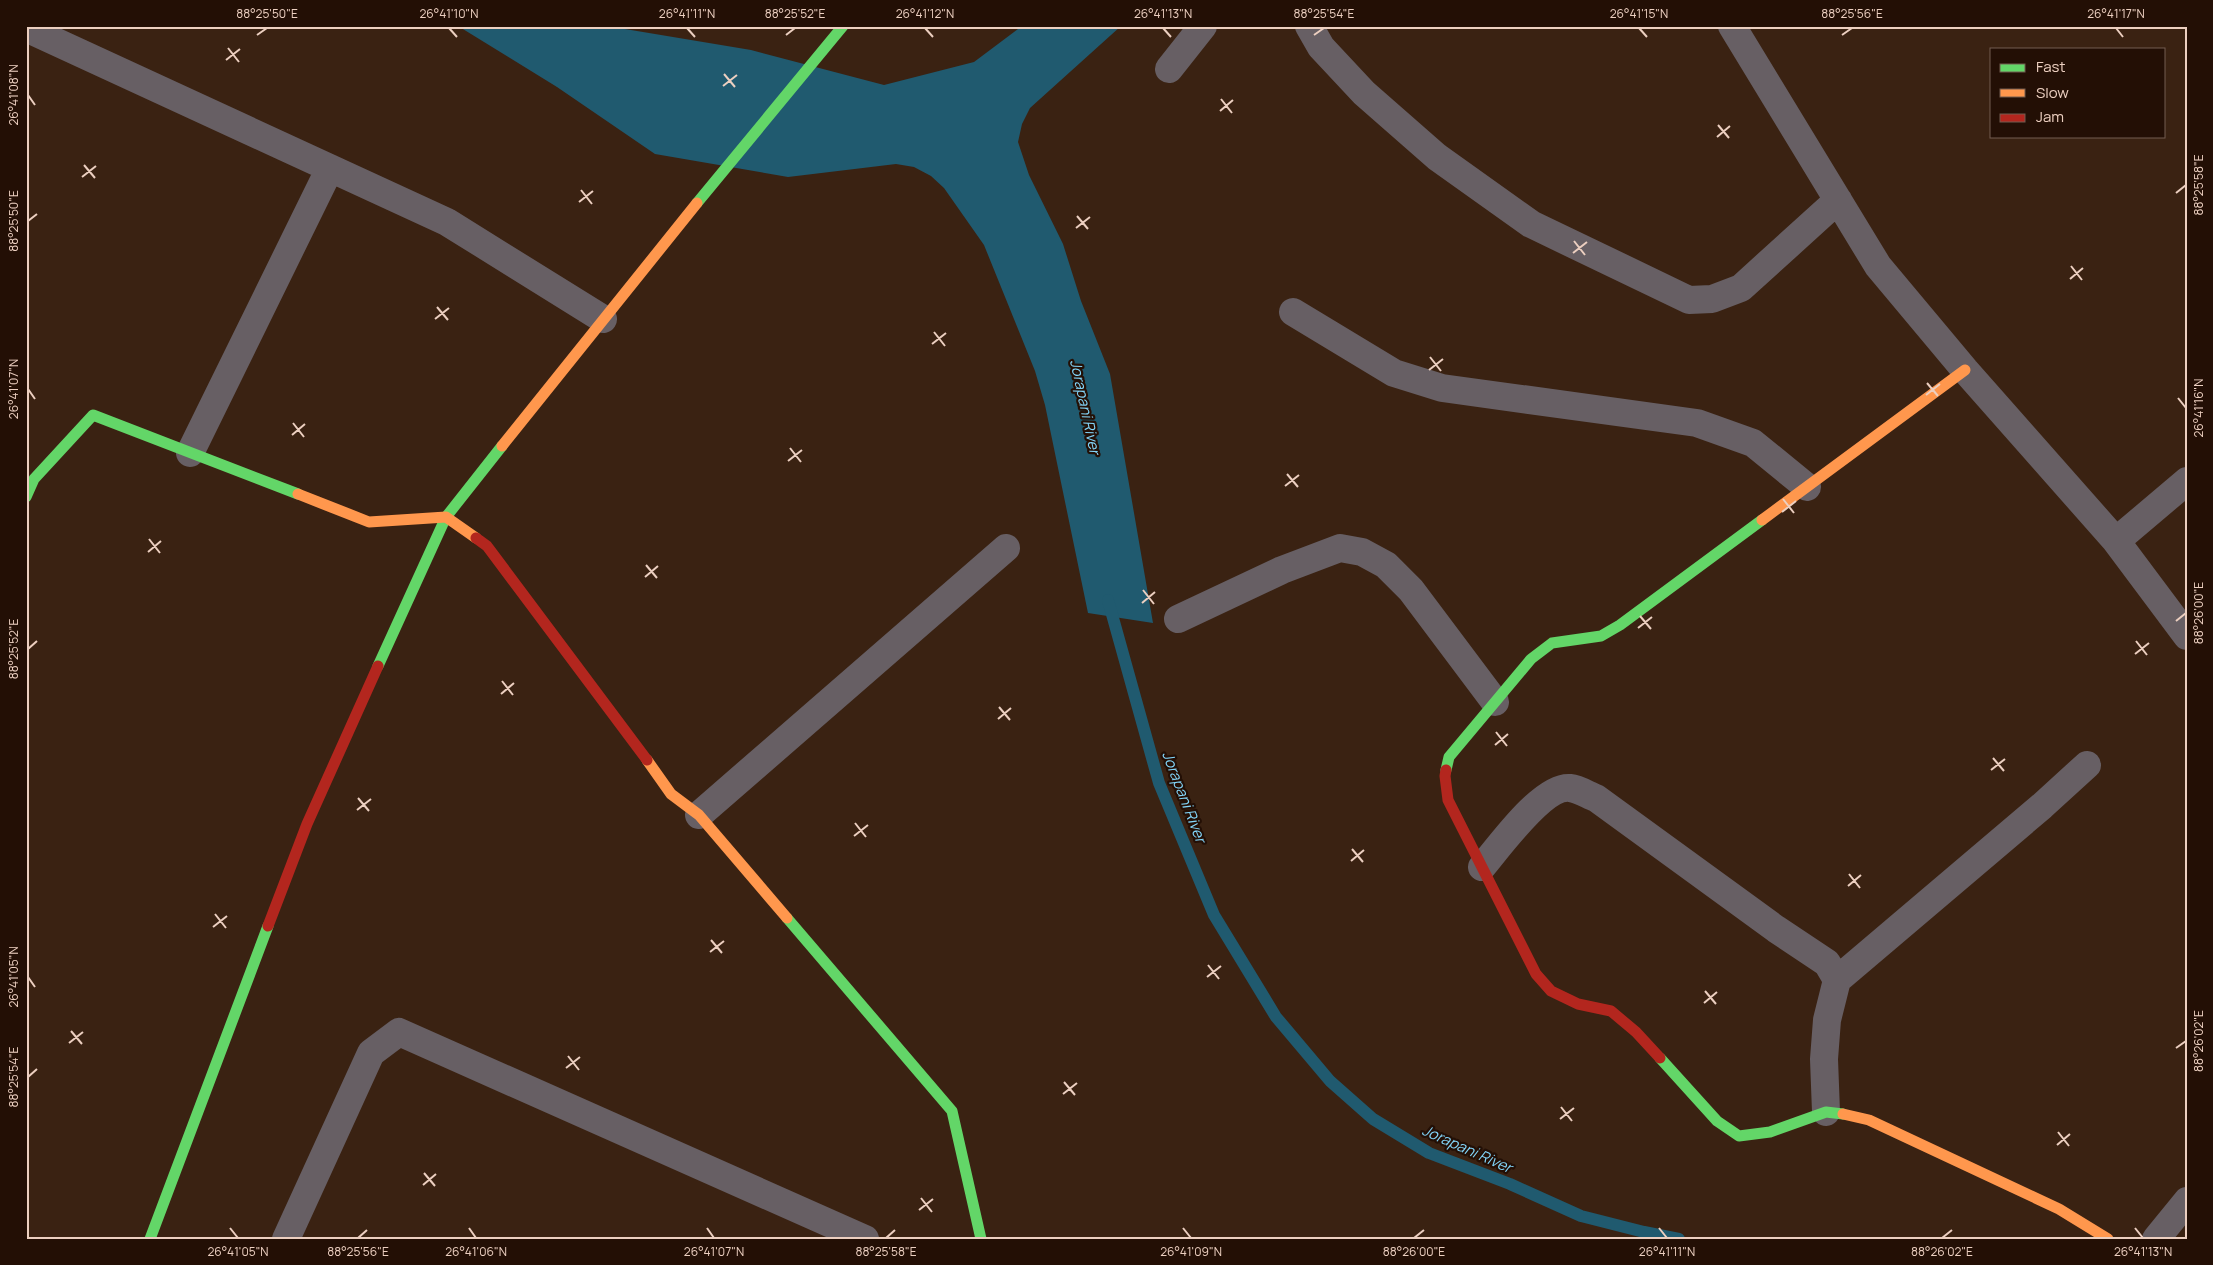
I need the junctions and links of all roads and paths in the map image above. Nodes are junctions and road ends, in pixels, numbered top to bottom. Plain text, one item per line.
1 (843, 26) edge
2 (1203, 26) edge
3 (1309, 26) edge
4 (1732, 26) edge
5 (26, 28) edge
6 (1169, 69) dead end
7 (330, 168) junction
8 (1838, 200) junction
9 (1292, 312) dead end
10 (604, 319) junction
11 (1965, 370) junction
12 (190, 452) junction
13 (2187, 482) edge
14 (1807, 487) junction
15 (26, 497) edge
16 (446, 517) junction
17 (2116, 541) junction
18 (1006, 548) dead end
19 (1178, 620) dead end
20 (2187, 636) edge
21 (1495, 702) junction
22 (2087, 765) dead end
23 (699, 815) junction
24 (1482, 867) junction
25 (1837, 980) junction
26 (1826, 1112) junction
27 (2187, 1201) edge
28 (150, 1239) edge
29 (286, 1239) edge
30 (865, 1239) edge
31 (981, 1239) edge
32 (2108, 1239) edge
33 (2156, 1239) edge

1 - 10 street
2 - 6 street
3 - 8 street
4 - 8 street
5 - 7 street
7 - 10 street
7 - 12 street
8 - 11 street
9 - 14 street
10 - 16 street
11 - 14 street
11 - 17 street
12 - 15 street
12 - 16 street
13 - 17 street
14 - 21 street
16 - 23 street
16 - 28 street
17 - 20 street
18 - 23 street
19 - 21 street
21 - 24 street
22 - 25 street
23 - 31 street
24 - 25 street
24 - 26 street
25 - 26 street
26 - 32 street
27 - 33 street
29 - 30 street

